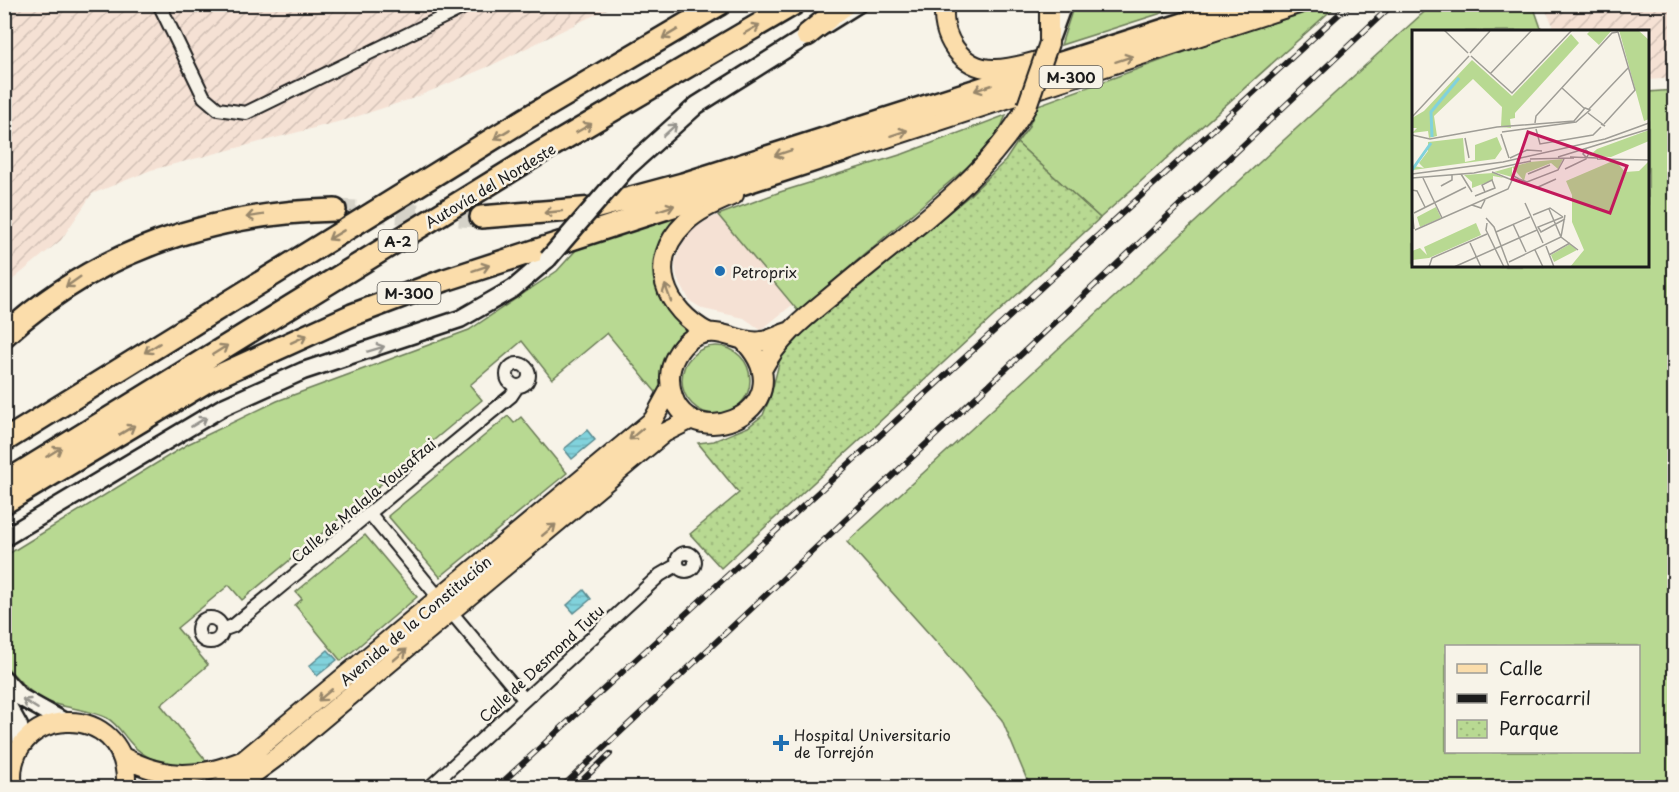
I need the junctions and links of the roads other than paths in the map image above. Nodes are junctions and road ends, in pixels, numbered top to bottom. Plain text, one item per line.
1 (159, 4) edge
2 (470, 4) edge
3 (720, 4) edge
4 (794, 4) edge
5 (845, 4) edge
6 (858, 4) edge
7 (945, 4) edge
8 (1048, 4) edge
9 (1063, 4) edge
10 (1245, 4) edge
11 (1298, 4) edge
12 (1199, 19) junction
13 (807, 35) junction
14 (1050, 40) junction
15 (843, 151) junction
16 (334, 210) tunnel mouth
17 (481, 217) tunnel mouth
18 (788, 332) junction
19 (709, 333) junction
20 (4, 336) edge
21 (743, 340) junction
22 (762, 370) junction
23 (517, 387) dead end
24 (670, 389) junction
25 (692, 419) junction
26 (4, 441) edge
27 (4, 483) edge
28 (4, 503) edge
29 (370, 514) junction
30 (4, 538) edge
31 (676, 565) dead end
32 (446, 605) junction
33 (222, 630) dead end
34 (4, 679) edge
35 (4, 699) edge
36 (524, 699) junction
37 (63, 721) junction
38 (21, 744) junction
39 (123, 757) junction
40 (247, 781) edge
41 (13, 788) edge
42 (126, 788) edge
43 (218, 788) edge
44 (429, 788) edge

1 - 2 street
3 -> 26 highway, A-2
27 -> 4 highway, Autovía del Nordeste / A-2
5 - 13 highway
6 - 13 street
7 - 12 main road
8 - 14 main road
9 - 14 street
10 - 12 main road, M-300
15 -> 11 main road, M-300
12 -> 17 highway, M-300
30 -> 13 street, bridge
14 - 18 main road, bridge
19 -> 15 main road
28 -> 15 highway, M-300
16 -> 20 highway
18 - 21 main road
18 - 22 main road
19 - 21 main road
19 - 24 main road
21 - 22 main road
22 - 25 main road
23 - 29 street, Calle de Malala Yousafzai
24 - 25 main road
24 -> 32 main road, Avenida de la Constitución
32 -> 25 main road, Avenida de la Constitución
29 - 32 street
29 - 33 street, Calle de Malala Yousafzai
31 - 36 street, Calle de Desmond Tutu
32 - 36 street
32 -> 39 main road, Avenida de la Constitución
40 -> 32 main road, Avenida de la Constitución
37 -> 34 street
35 - 38 street
36 - 44 street, Calle de Desmond Tutu
37 - 38 main road
37 - 39 main road
38 - 41 main road
39 - 42 main road
40 - 43 main road, Avenida de la Constitución

